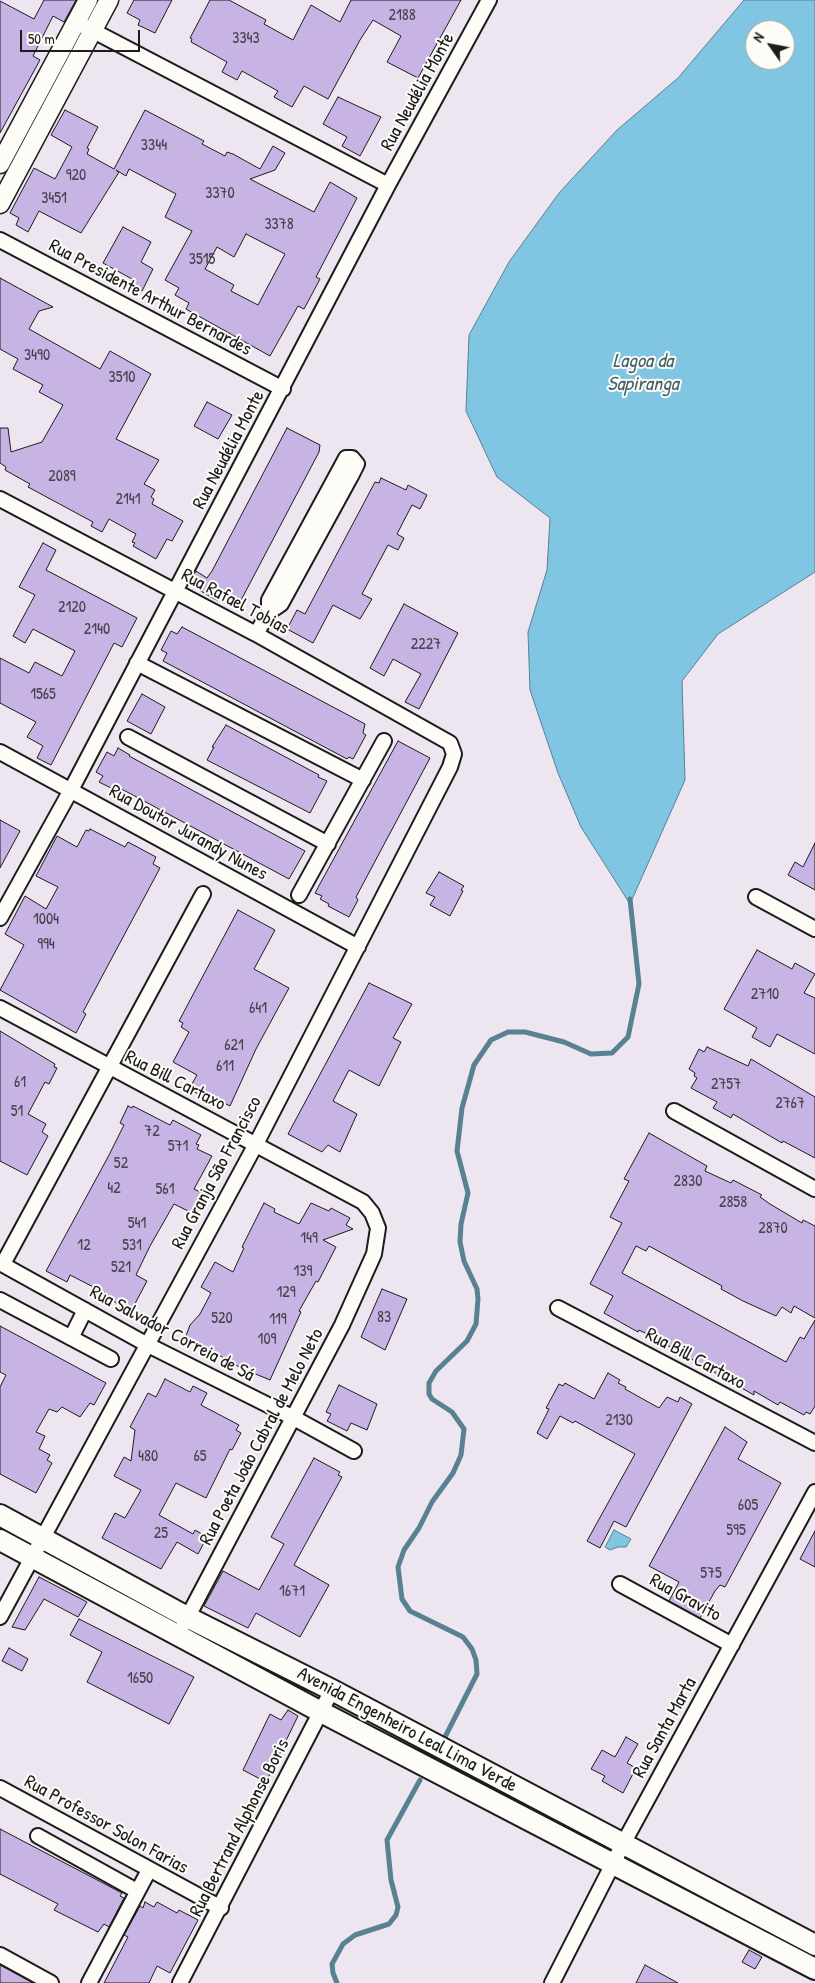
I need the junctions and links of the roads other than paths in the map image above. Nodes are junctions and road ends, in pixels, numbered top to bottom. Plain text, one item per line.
1 (88, 0) edge
2 (109, 0) edge
3 (489, 0) edge
4 (76, 22) junction
5 (92, 30) junction
6 (0, 164) edge
7 (388, 186) junction
8 (0, 204) edge
9 (0, 240) edge
10 (283, 389) junction
11 (0, 499) edge
12 (175, 591) junction
13 (269, 612) junction
14 (256, 634) junction
15 (137, 663) junction
16 (128, 737) dead end
17 (384, 742) dead end
18 (450, 743) joint
19 (0, 752) edge
20 (363, 780) junction
21 (71, 790) junction
22 (328, 844) junction
23 (204, 894) dead end
24 (299, 895) dead end
25 (756, 897) dead end
26 (0, 918) edge
27 (815, 929) edge
28 (358, 947) junction
29 (0, 1008) edge
30 (110, 1068) junction
31 (674, 1111) dead end
32 (256, 1144) junction
33 (815, 1189) edge
34 (374, 1254) joint
35 (2, 1264) edge
36 (0, 1300) edge
37 (558, 1308) dead end
38 (85, 1310) junction
39 (71, 1338) junction
40 (146, 1344) junction
41 (111, 1359) dead end
42 (294, 1418) junction
43 (815, 1443) edge
44 (354, 1451) dead end
45 (815, 1492) edge
46 (0, 1515) edge
47 (42, 1537) junction
48 (0, 1540) edge
49 (30, 1557) junction
50 (620, 1584) dead end
51 (0, 1616) edge
52 (187, 1617) junction
53 (177, 1635) junction
54 (732, 1645) junction
55 (332, 1690) junction
56 (321, 1712) junction
57 (2, 1793) edge
58 (38, 1836) dead end
59 (624, 1844) junction
60 (612, 1865) junction
61 (149, 1870) junction
62 (137, 1891) junction
63 (744, 1907) junction
64 (221, 1908) junction
65 (734, 1925) junction
66 (815, 1945) edge
67 (0, 1955) edge
68 (815, 1969) edge
69 (51, 1983) edge
70 (89, 1983) edge
71 (180, 1983) edge
72 (552, 1983) edge

1 - 4 street
2 - 5 street
3 - 7 street, Rua Neudélia Monte
4 - 5 street
4 - 6 street
5 - 7 street
5 - 8 street
7 - 10 street, Rua Neudélia Monte
9 - 10 street, Rua Presidente Arthur Bernardes
10 - 12 street, Rua Neudélia Monte
11 - 12 street, Rua Rafael Tobias
12 - 14 street, Rua Rafael Tobias
12 - 15 street, Rua Neudélia Monte
13 - 13 street
13 - 14 street
14 - 18 street, Rua Rafael Tobias
15 - 20 street
15 - 21 street, Rua Neudélia Monte
16 - 22 street
17 - 20 street
18 - 28 street, Rua Granja São Francisco
19 - 21 street, Rua Doutor Jurandy Nunes
20 - 22 street
21 - 26 street, Rua Neudélia Monte
21 - 28 street, Rua Doutor Jurandy Nunes
22 - 24 street
23 - 30 street
25 - 27 street
28 - 32 street, Rua Granja São Francisco
29 - 30 street, Rua Bill Cartaxo
30 - 32 street, Rua Bill Cartaxo
30 - 35 street
31 - 33 street
32 - 34 street, Rua Bill Cartaxo
32 - 40 street, Rua Granja São Francisco
34 - 42 street, Rua Poeta João Cabral de Melo Neto
35 - 38 street, Rua Salvador Correia de Sá
36 - 39 street
37 - 43 street, Rua Bill Cartaxo
38 - 39 street
38 - 40 street, Rua Salvador Correia de Sá
39 - 41 street
40 - 42 street, Rua Salvador Correia de Sá
40 - 47 street, Rua Granja São Francisco
42 - 44 street, Rua Salvador Correia de Sá
42 - 52 street, Rua Poeta João Cabral de Melo Neto
45 - 54 street, Rua Santa Marta
46 - 47 main road, Avenida Engenheiro Leal Lima Verde
47 - 49 street, Rua Granja São Francisco
47 - 52 main road, Avenida Engenheiro Leal Lima Verde
48 - 49 main road, Avenida Engenheiro Leal Lima Verde
49 - 51 street, Rua Granja São Francisco
49 - 53 main road, Avenida Engenheiro Leal Lima Verde
50 - 54 street, Rua Gravito
52 - 53 street, Rua Poeta João Cabral de Melo Neto
52 - 55 main road, Avenida Engenheiro Leal Lima Verde
53 - 56 main road, Avenida Engenheiro Leal Lima Verde
54 - 59 street, Rua Santa Marta
55 - 56 street, Rua Bertrand Alphonse Boris
55 - 59 main road, Avenida Engenheiro Leal Lima Verde
56 - 60 main road, Avenida Engenheiro Leal Lima Verde
56 - 64 street, Rua Bertrand Alphonse Boris
57 - 61 street, Rua Professor Solon Farias
58 - 62 street
59 - 60 street, Rua Santa Marta
59 - 63 main road, Avenida Engenheiro Leal Lima Verde
60 - 65 main road, Avenida Engenheiro Leal Lima Verde
60 - 72 street, Rua Santa Marta
61 - 62 street
61 - 64 street, Rua Professor Solon Farias
62 - 70 street
63 - 65 main road
63 - 66 main road, Avenida Engenheiro Leal Lima Verde
64 - 71 street, Rua Bertrand Alphonse Boris
65 - 68 main road, Avenida Engenheiro Leal Lima Verde
67 - 69 street

